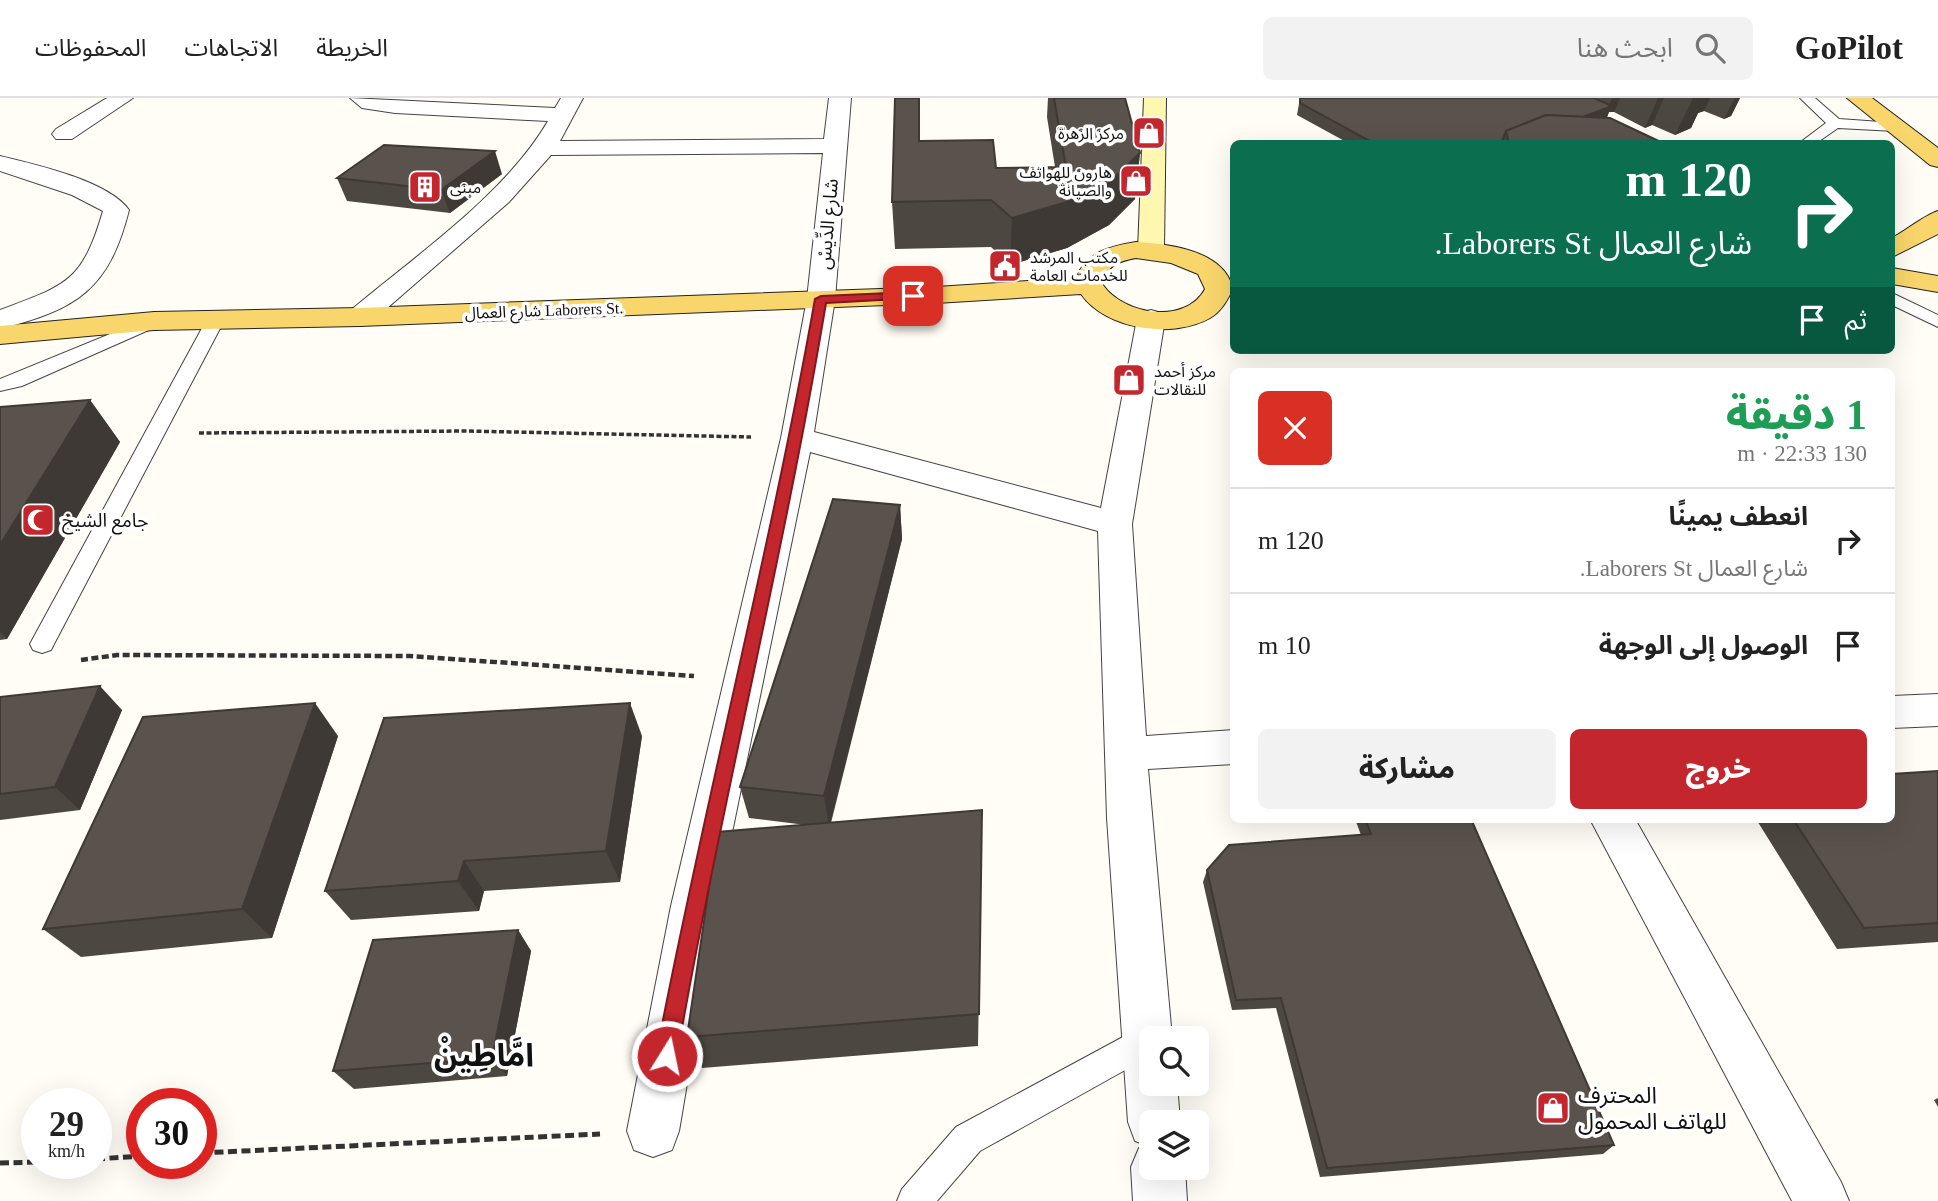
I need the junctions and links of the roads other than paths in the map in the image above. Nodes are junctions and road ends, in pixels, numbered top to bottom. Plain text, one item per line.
1 (122, 98) edge
2 (361, 98) edge
3 (840, 98) edge
4 (1155, 98) edge
5 (1807, 98) edge
6 (1858, 98) edge
7 (1890, 98) edge
8 (568, 106) edge
9 (1835, 123) junction
10 (1895, 127) junction
11 (64, 134) dead end
12 (1811, 140) edge
13 (833, 146) junction
14 (544, 148) junction
15 (1934, 148) edge
16 (0, 163) edge
17 (1938, 172) edge
18 (1938, 219) edge
19 (1895, 247) edge
20 (1150, 250) junction
21 (1938, 256) edge
22 (1895, 257) edge
23 (1938, 274) edge
24 (1895, 276) edge
25 (1895, 277) edge
26 (1225, 283) edge
27 (1938, 284) edge
28 (1089, 285) junction
29 (821, 299) junction
30 (1895, 300) edge
31 (360, 317) junction
32 (216, 319) junction
33 (1152, 319) junction
34 (154, 321) junction
35 (1938, 323) edge
36 (2, 329) edge
37 (0, 385) edge
38 (797, 438) junction
39 (1115, 524) junction
40 (42, 644) dead end
41 (1938, 710) edge
42 (1895, 712) edge
43 (1230, 747) edge
44 (1125, 754) junction
45 (1614, 823) edge
46 (1146, 1026) edge
47 (1139, 1044) edge
48 (653, 1131) road end
49 (1159, 1180) edge
50 (914, 1201) edge
51 (1160, 1201) edge
52 (1822, 1201) edge

1 - 11 street
2 - 8 street
3 - 13 street, شارع الدِّيسْ
4 - 20 street
5 - 9 lane
6 - 10 main road
7 - 15 main road
8 - 14 street
9 - 10 lane
9 - 12 lane
10 - 15 main road
13 - 14 street
13 - 29 street, شارع الدِّيسْ
14 - 31 street
15 - 17 main road
16 - 36 street
18 - 19 main road
20 - 26 main road
20 - 28 main road
21 - 22 main road
23 - 24 main road
25 - 27 main road
26 - 33 main road
28 - 29 main road, شارع العمال Laborers St.
28 - 33 main road
29 - 31 main road, شارع العمال Laborers St.
29 - 38 street, شارع الدِّيسْ
30 - 35 lane
31 - 32 main road, شارع العمال Laborers St.
32 - 34 main road, شارع العمال Laborers St.
32 - 40 lane
33 - 39 street
34 - 36 main road, شارع العمال Laborers St.
34 - 37 lane
38 - 39 street
38 - 48 street, شارع الدِّيسْ
39 - 44 street
41 - 42 street
43 - 44 street
44 - 46 street
45 - 52 street
47 - 50 lane
49 - 51 street

